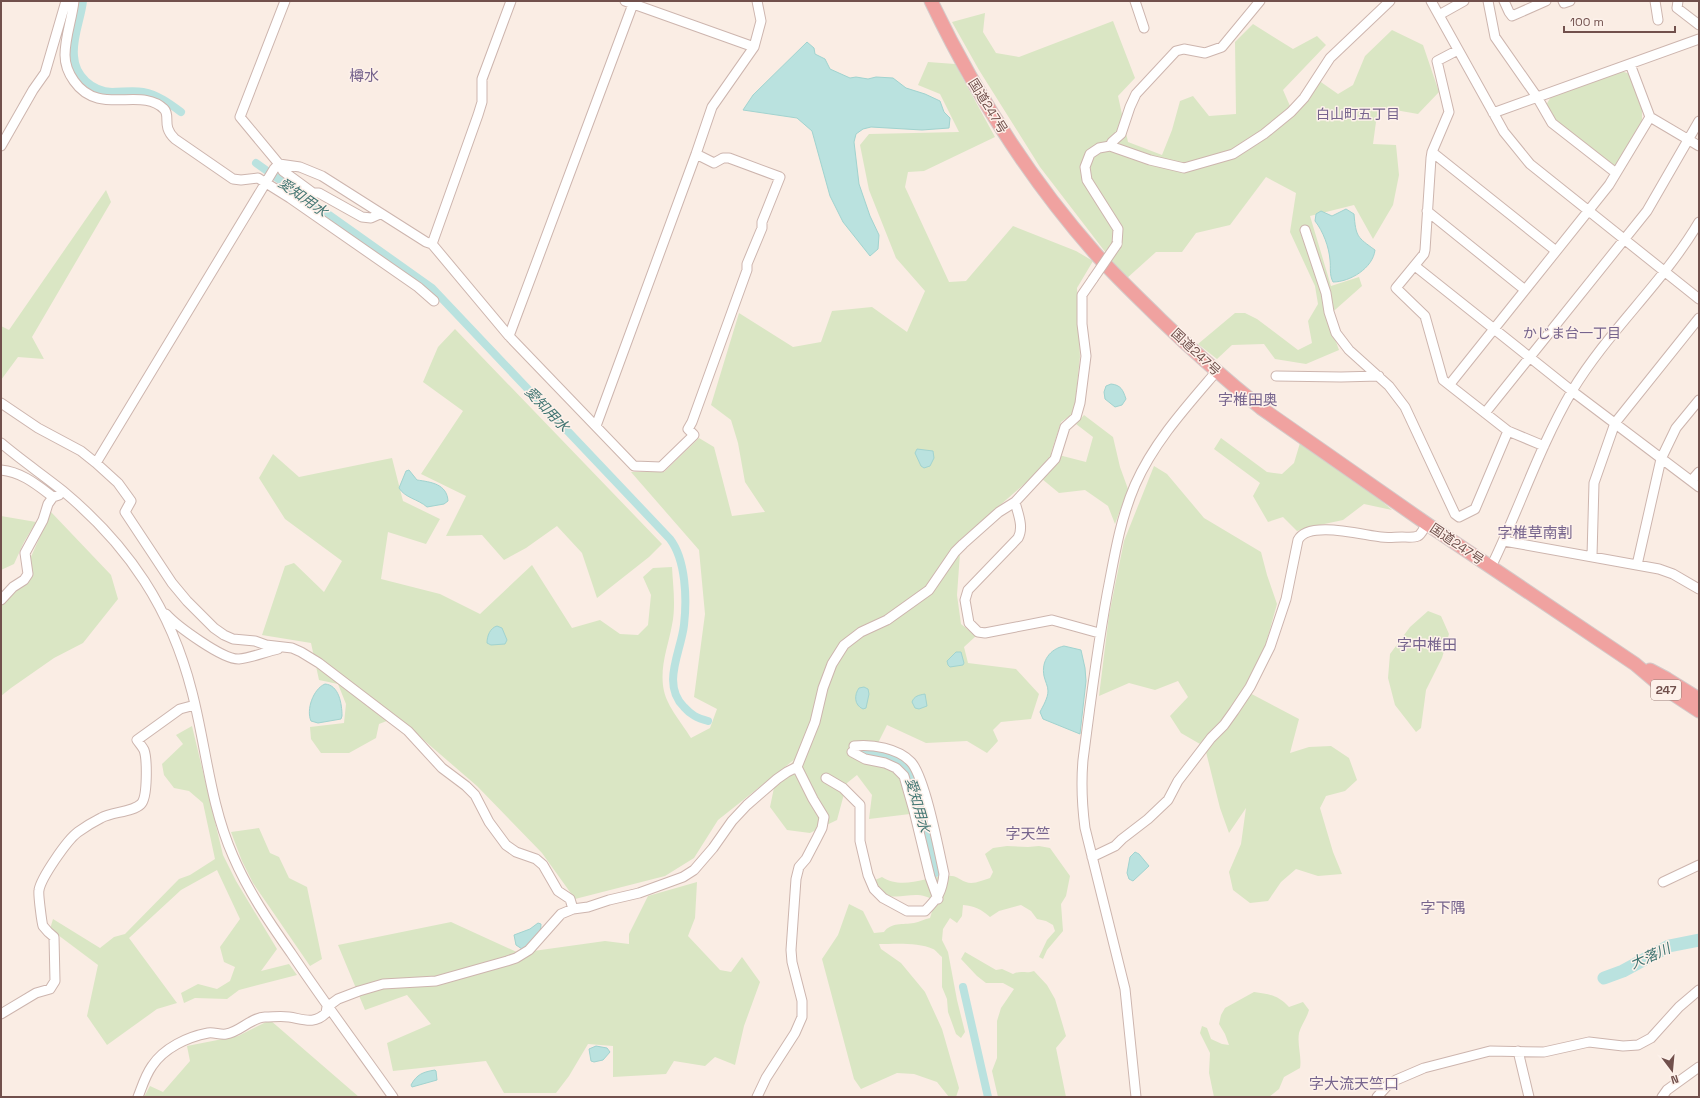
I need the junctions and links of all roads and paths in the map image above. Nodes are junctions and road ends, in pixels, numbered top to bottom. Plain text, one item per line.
1 (66, 1) edge
2 (74, 1) edge
3 (285, 1) edge
4 (511, 1) edge
5 (757, 1) edge
6 (931, 1) edge
7 (1135, 1) edge
8 (1247, 1) edge
9 (1390, 1) edge
10 (1431, 1) edge
11 (1464, 1) edge
12 (1488, 1) edge
13 (1504, 1) edge
14 (1546, 1) edge
15 (1563, 1) edge
16 (1570, 1) edge
17 (1655, 1) edge
18 (1678, 1) edge
19 (629, 3) edge
20 (1258, 3) edge
21 (1439, 15) junction
22 (1658, 20) dead end
23 (1699, 25) edge
24 (1144, 28) dead end
25 (1699, 39) edge
26 (754, 47) junction
27 (1458, 50) junction
28 (1630, 64) junction
29 (1537, 97) junction
30 (1493, 113) junction
31 (1650, 117) junction
32 (1699, 122) edge
33 (1688, 140) junction
34 (1, 146) edge
35 (1110, 146) junction
36 (1699, 146) edge
37 (1432, 152) junction
38 (696, 154) junction
39 (276, 166) junction
40 (1616, 173) junction
41 (266, 182) junction
42 (300, 184) junction
43 (290, 198) junction
44 (1428, 211) junction
45 (1588, 212) junction
46 (380, 214) junction
47 (1699, 222) edge
48 (1305, 230) dead end
49 (1624, 239) junction
50 (432, 244) junction
51 (1556, 251) junction
52 (1415, 266) junction
53 (1664, 271) junction
54 (1525, 290) junction
55 (1699, 299) edge
56 (434, 301) dead end
57 (1699, 318) edge
58 (1494, 329) junction
59 (509, 336) junction
60 (1530, 358) junction
61 (1216, 372) junction
62 (1276, 376) dead end
63 (1379, 376) junction
64 (1450, 384) junction
65 (1572, 391) junction
66 (1699, 400) edge
67 (1, 403) edge
68 (1485, 413) junction
69 (1615, 423) junction
70 (596, 426) junction
71 (1508, 431) junction
72 (1, 443) edge
73 (1544, 446) junction
74 (1661, 458) junction
75 (96, 463) junction
76 (1, 470) edge
77 (1699, 472) edge
78 (1695, 484) edge
79 (64, 492) junction
80 (53, 497) junction
81 (1015, 502) junction
82 (1427, 524) junction
83 (1504, 540) junction
84 (1592, 556) junction
85 (1637, 565) junction
86 (1491, 567) junction
87 (1699, 589) edge
88 (1, 600) edge
89 (162, 611) junction
90 (1099, 633) junction
91 (283, 648) junction
92 (1635, 664) junction
93 (1699, 699) edge
94 (195, 705) junction
95 (1699, 711) edge
96 (797, 767) junction
97 (826, 778) dead end
98 (1092, 857) junction
99 (1699, 865) edge
100 (1663, 882) dead end
101 (938, 899) junction
102 (573, 909) junction
103 (1699, 990) edge
104 (327, 1007) junction
105 (1, 1014) edge
106 (1518, 1051) junction
107 (1699, 1067) edge
108 (138, 1097) edge
109 (393, 1097) edge
110 (757, 1097) edge
111 (1136, 1097) edge
112 (1377, 1097) edge
113 (1529, 1097) edge
114 (1662, 1097) edge

1 - 34 street
2 - 41 street
3 - 39 street
4 - 50 street
5 - 26 street
6 - 61 highway, 国道247号 / 247
7 - 24 street
8 - 20 street
9 - 35 street
10 - 21 street
11 - 21 street
12 - 29 street
13 - 14 street
15 - 16 street
17 - 22 street
18 - 23 street
19 - 26 street
19 - 59 street
20 - 35 street
21 - 27 street
25 - 28 street
26 - 38 street
27 - 30 street
27 - 37 street
28 - 29 street
28 - 31 street
29 - 30 street
29 - 40 street
30 - 45 street
31 - 33 street
31 - 40 street
32 - 33 street
33 - 36 street
33 - 49 street
35 - 81 street, bridge
37 - 44 street
37 - 51 street
38 - 70 street
38 - 70 street
39 - 41 street
39 - 42 street
39 - 46 street
40 - 45 street
41 - 43 street
41 - 75 street
42 - 43 street
42 - 46 street
43 - 56 street
44 - 52 street
44 - 54 street
45 - 49 street
45 - 51 street
46 - 50 street
47 - 53 street
48 - 63 street
49 - 53 street
49 - 60 street
50 - 59 street
51 - 54 street
52 - 58 street
52 - 64 street
53 - 55 street
53 - 65 street
54 - 58 street
57 - 69 street
58 - 60 street
58 - 64 street
59 - 70 street
60 - 65 street
60 - 68 street
61 - 82 highway, 国道247号 / 247
61 - 90 street
62 - 63 street
63 - 71 street
64 - 68 street
65 - 69 street
65 - 73 street
66 - 74 street
67 - 75 street
68 - 71 street
69 - 74 street
69 - 84 street
71 - 73 street
72 - 79 street
73 - 83 street
74 - 78 street
74 - 85 street
75 - 91 street
76 - 80 street
77 - 78 street
79 - 80 street
79 - 89 street
80 - 88 street
81 - 90 street
81 - 96 street
82 - 86 highway, 国道247号 / 247
82 - 98 street
83 - 84 street
83 - 86 street
84 - 85 street
85 - 87 street
86 - 92 highway, 国道247号 / 247
89 - 91 street
89 - 94 street
90 - 98 street
91 - 102 street
92 - 93 highway, 国道247号 / 247
92 - 95 highway, 国道247号 / 247
94 - 104 street
94 - 105 street
96 - 102 street
96 - 110 street
97 - 101 street
98 - 111 street
99 - 100 street
101 - 101 street
102 - 104 street
103 - 106 street
104 - 108 street
104 - 109 street
106 - 112 street
106 - 113 street
107 - 114 street

